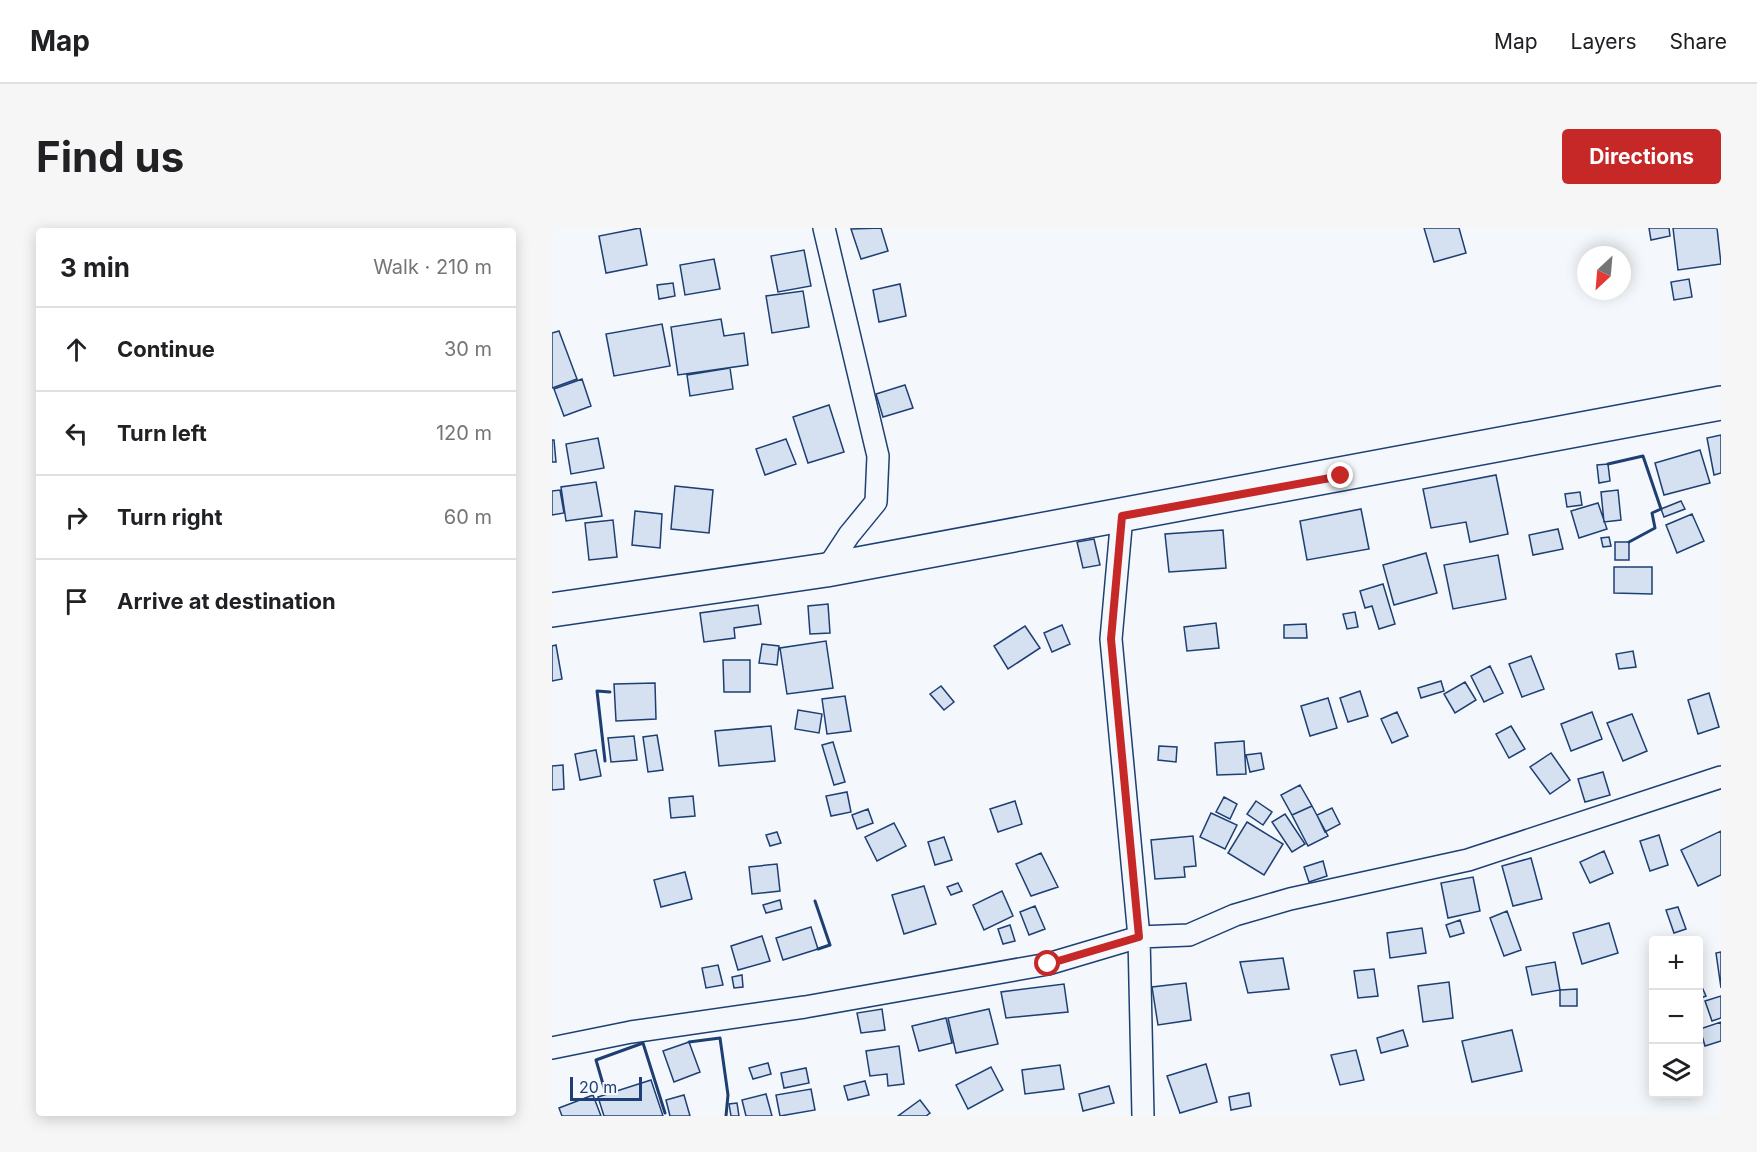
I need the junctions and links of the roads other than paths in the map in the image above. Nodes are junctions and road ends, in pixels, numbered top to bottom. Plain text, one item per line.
1 (824, 228) edge
2 (1721, 403) edge
3 (1122, 516) junction
4 (826, 570) junction
5 (552, 610) edge
6 (1721, 777) edge
7 (1139, 937) junction
8 (552, 1048) edge
9 (1143, 1116) edge

1 - 4 street
2 - 3 main road
3 - 4 main road
3 - 7 street
4 - 5 main road
6 - 7 street
7 - 8 street
7 - 9 street

